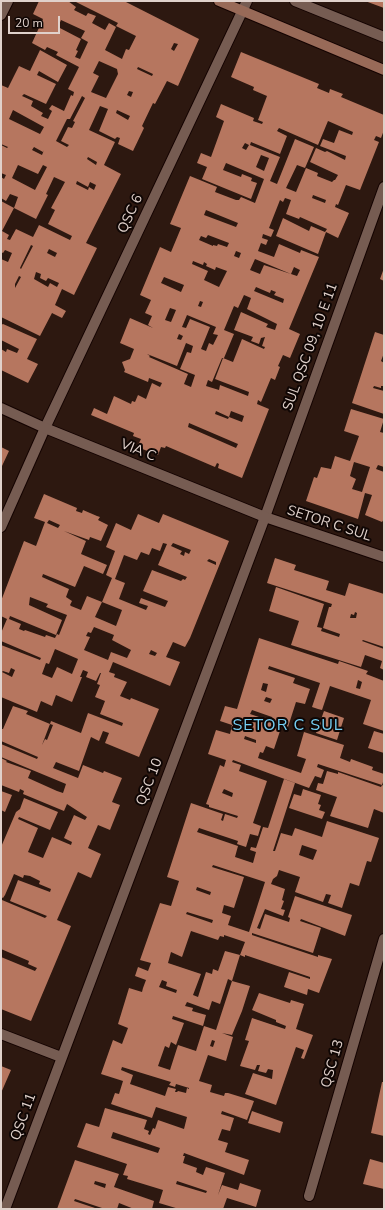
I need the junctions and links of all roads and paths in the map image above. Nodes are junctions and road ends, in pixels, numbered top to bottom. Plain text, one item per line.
1 (8, 1) edge
2 (219, 1) edge
3 (247, 1) edge
4 (295, 1) edge
5 (242, 12) junction
6 (1, 15) edge
7 (384, 37) edge
8 (384, 70) edge
9 (384, 187) edge
10 (1, 408) edge
11 (45, 428) junction
12 (264, 517) junction
13 (1, 527) edge
14 (384, 557) edge
15 (384, 939) edge
16 (1, 1034) edge
17 (61, 1058) junction
18 (309, 1196) dead end
19 (5, 1209) edge

1 - 6 street
2 - 5 main road
3 - 5 street, QSC 6
4 - 7 street
5 - 8 main road
5 - 11 street, QSC 6
9 - 12 street, SUL QSC 09, 10 E 11
10 - 11 street, VIA C
11 - 12 street, VIA C
11 - 13 street, QSC 6
12 - 14 street, SETOR C SUL
12 - 17 street, QSC 10
15 - 18 street, QSC 13
16 - 17 street
17 - 19 street, QSC 11

